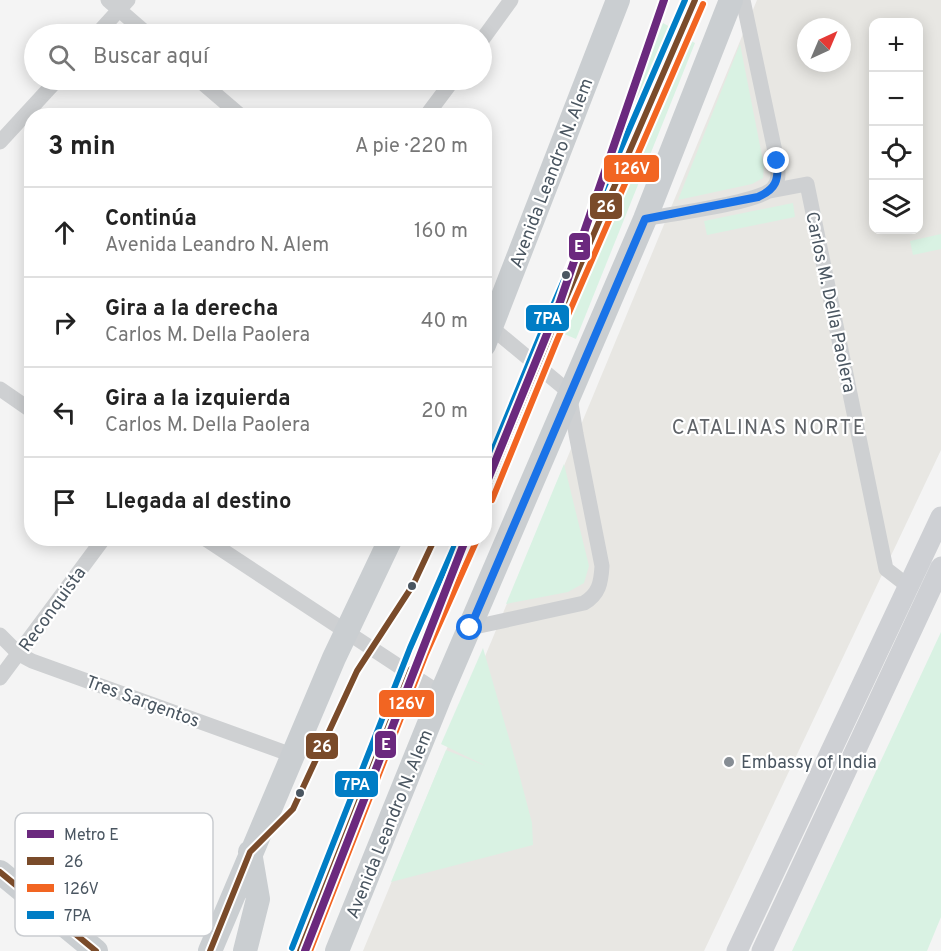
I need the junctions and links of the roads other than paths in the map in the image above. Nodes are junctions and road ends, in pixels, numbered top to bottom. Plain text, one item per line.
1 (511, 0) edge
2 (618, 0) edge
3 (731, 0) edge
4 (743, 0) edge
5 (118, 3) edge
6 (104, 24) edge
7 (138, 24) edge
8 (492, 26) edge
9 (48, 90) edge
10 (211, 90) edge
11 (446, 90) edge
12 (31, 108) edge
13 (232, 108) edge
14 (432, 108) edge
15 (24, 116) edge
16 (0, 142) edge
17 (770, 191) junction
18 (645, 219) junction
19 (492, 319) edge
20 (492, 335) edge
21 (0, 389) edge
22 (569, 392) junction
23 (24, 406) edge
24 (941, 517) edge
25 (98, 546) edge
26 (216, 546) edge
27 (387, 546) edge
28 (941, 567) edge
29 (908, 586) junction
30 (470, 628) junction
31 (346, 631) junction
32 (0, 635) edge
33 (19, 654) junction
34 (0, 678) edge
35 (441, 694) junction
36 (292, 755) junction
37 (250, 852) junction
38 (0, 872) edge
39 (15, 884) edge
40 (78, 936) edge
41 (96, 951) edge
42 (210, 951) edge
43 (245, 951) edge
44 (337, 951) edge
45 (737, 951) edge
46 (762, 951) edge

1 - 8 street
2 - 19 main road, Avenida Leandro N. Alem
3 - 18 main road, Avenida Leandro N. Alem
4 - 17 street
5 - 6 street
5 - 7 street
9 - 12 street
10 - 13 street
11 - 14 street
15 - 16 street
17 - 18 street, Carlos M. Della Paolera
17 - 29 street, Carlos M. Della Paolera
18 - 22 main road, Avenida Leandro N. Alem
20 - 22 street
21 - 23 street
22 - 30 main road, Avenida Leandro N. Alem
22 - 30 street
24 - 29 main road
25 - 33 street, Reconquista
26 - 31 street
27 - 31 main road
28 - 46 main road
29 - 45 main road
30 - 35 main road, Avenida Leandro N. Alem
31 - 35 street
31 - 36 main road
32 - 33 street, Tres Sargentos
33 - 34 street, Reconquista
33 - 36 street, Tres Sargentos
35 - 44 main road, Avenida Leandro N. Alem
36 - 37 main road
37 - 42 main road
37 - 43 main road
38 - 39 main road
40 - 41 main road

